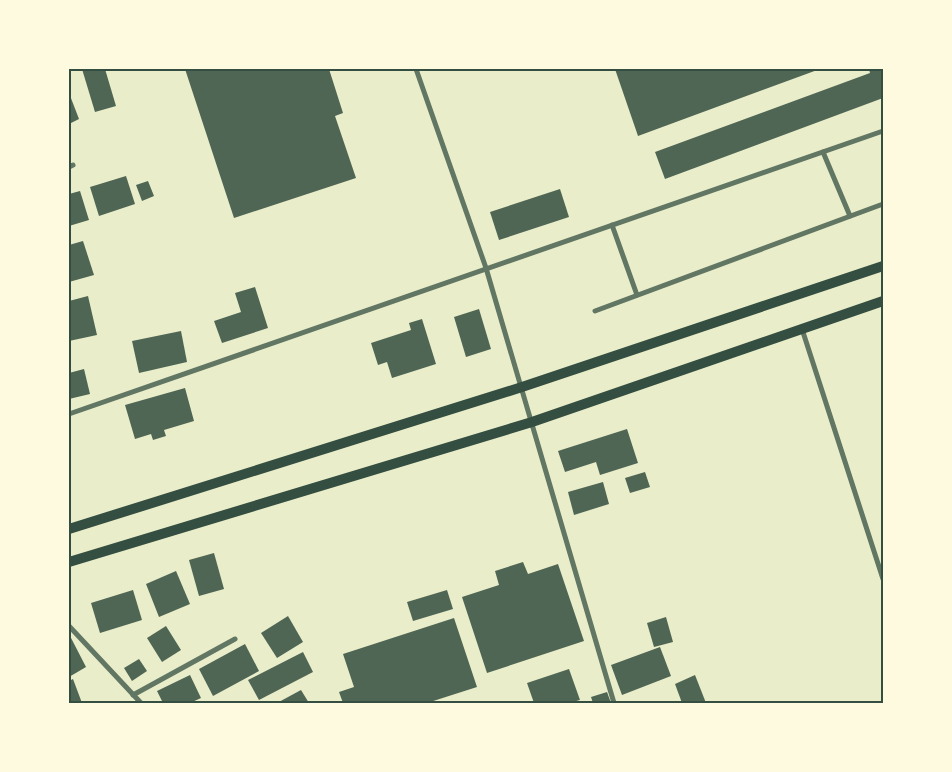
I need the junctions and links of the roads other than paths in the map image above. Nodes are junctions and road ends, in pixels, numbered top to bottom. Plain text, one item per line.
1 (416, 69) edge
2 (883, 131) edge
3 (823, 152) junction
4 (883, 204) edge
5 (850, 216) junction
6 (612, 225) junction
7 (883, 266) edge
8 (486, 268) junction
9 (637, 295) junction
10 (883, 301) edge
11 (595, 311) dead end
12 (802, 329) junction
13 (522, 387) junction
14 (69, 414) edge
15 (532, 422) junction
16 (69, 529) edge
17 (69, 562) edge
18 (883, 579) edge
19 (69, 626) edge
20 (235, 639) dead end
21 (133, 695) junction
22 (141, 703) edge
23 (614, 703) edge

1 - 8 street
2 - 3 street
3 - 5 street
3 - 6 street
4 - 5 street
5 - 9 street
6 - 8 street
6 - 9 street
7 - 13 main road
8 - 13 street
8 - 14 street
9 - 11 street
10 - 12 main road
12 - 15 main road
12 - 18 street
13 - 15 street
13 - 16 main road
15 - 17 main road
15 - 23 street
19 - 21 street
20 - 21 street
21 - 22 street

